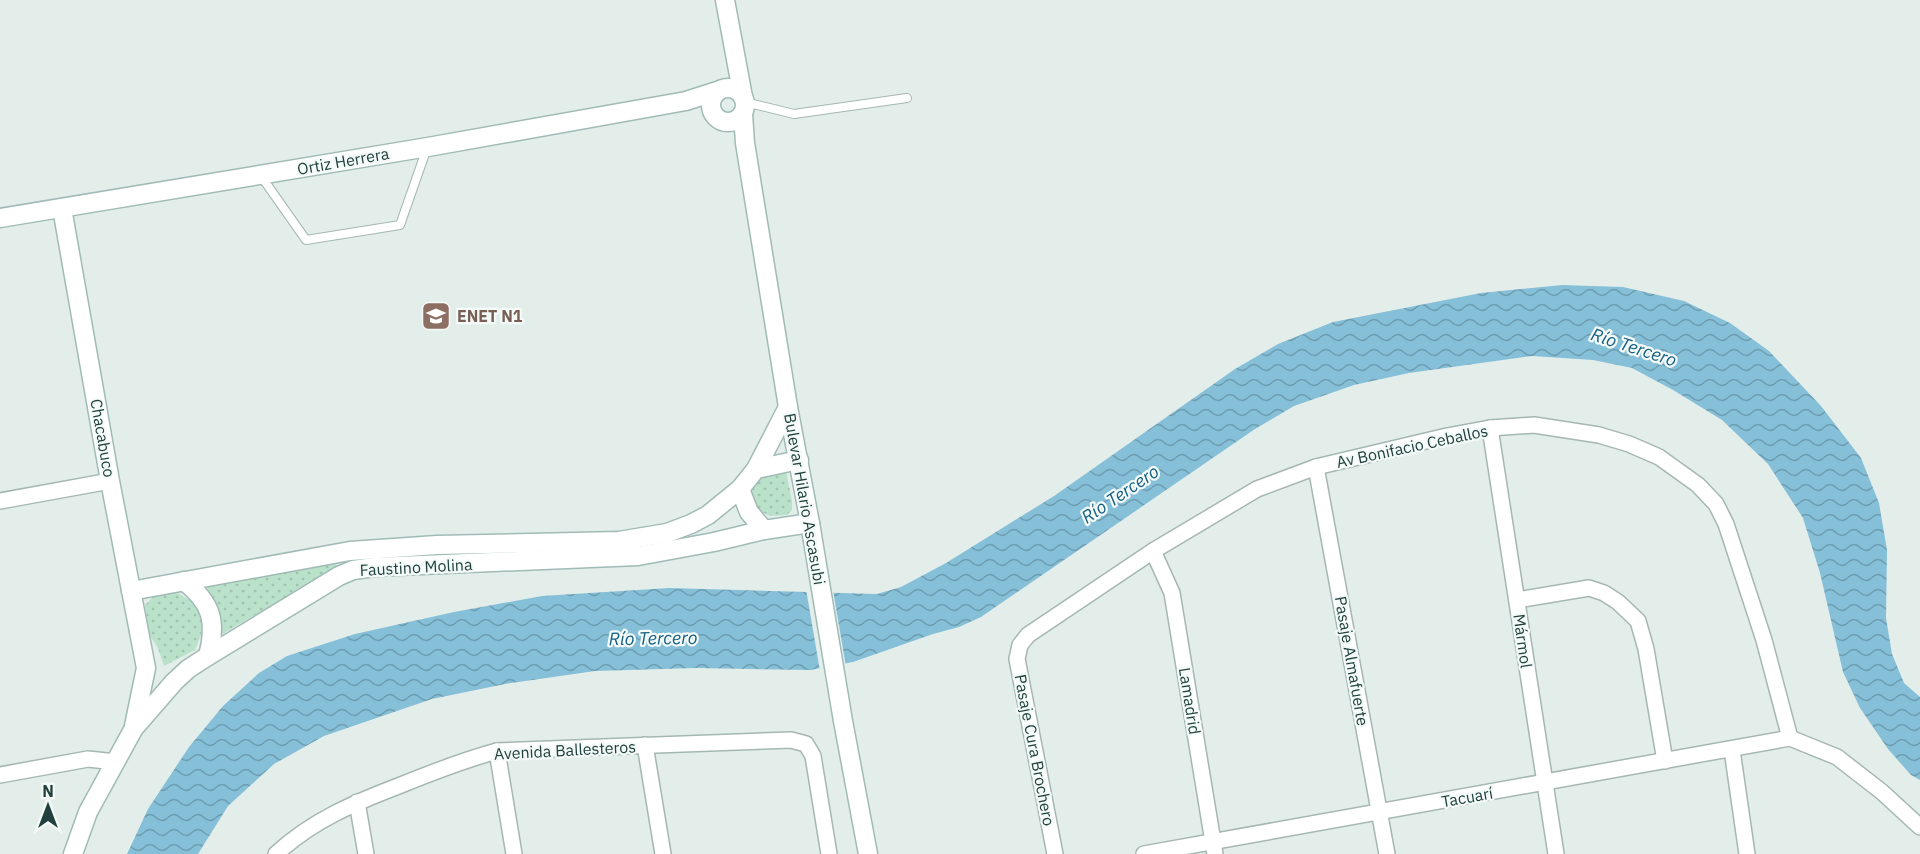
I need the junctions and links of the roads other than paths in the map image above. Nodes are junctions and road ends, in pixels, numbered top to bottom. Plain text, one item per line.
1 (725, 0) edge
2 (907, 98) dead end
3 (731, 104) junction
4 (428, 147) junction
5 (260, 175) junction
6 (62, 208) junction
7 (0, 218) edge
8 (788, 407) junction
9 (1490, 428) junction
10 (799, 460) junction
11 (1316, 467) junction
12 (756, 469) junction
13 (110, 481) junction
14 (740, 489) junction
15 (0, 501) edge
16 (810, 522) junction
17 (764, 530) junction
18 (1153, 551) junction
19 (184, 581) junction
20 (131, 591) junction
21 (1517, 600) junction
22 (1020, 645) joint
23 (208, 656) junction
24 (146, 668) junction
25 (174, 682) junction
26 (134, 728) junction
27 (1790, 738) junction
28 (645, 745) junction
29 (1732, 750) junction
30 (497, 751) junction
31 (1665, 761) junction
32 (116, 762) junction
33 (0, 775) edge
34 (1544, 783) junction
35 (357, 802) junction
36 (1380, 813) junction
37 (1920, 827) edge
38 (1214, 848) edge
39 (73, 854) edge
40 (276, 854) edge
41 (366, 854) edge
42 (514, 854) edge
43 (663, 854) edge
44 (829, 854) edge
45 (868, 854) edge
46 (1055, 854) edge
47 (1144, 854) edge
48 (1387, 854) edge
49 (1556, 854) edge
50 (1747, 854) edge

1 - 3 street
2 - 3 lane
3 - 4 street, Ortiz Herrera
3 - 8 street, Bulevar Hilario Ascasubi
4 - 5 street, Ortiz Herrera
4 - 5 lane
5 - 6 street, Ortiz Herrera
6 - 7 street, Ortiz Herrera
6 - 13 street, Chacabuco
8 - 10 street, Bulevar Hilario Ascasubi
8 - 12 street, Faustino Molina
9 - 11 street, Av Bonifacio Ceballos
9 - 21 street, Mármol
9 - 27 street, Av Bonifacio Ceballos
10 - 12 street
10 - 16 street, Bulevar Hilario Ascasubi
11 - 18 street, Av Bonifacio Ceballos
11 - 36 street, Pasaje Almafuerte
12 - 14 street, Faustino Molina
13 - 15 street
13 - 20 street, Chacabuco
14 - 17 street
14 - 19 street, Faustino Molina
16 - 17 street, Faustino Molina
16 - 45 street, Bulevar Hilario Ascasubi
17 - 23 street, Faustino Molina
18 - 22 street, Av Bonifacio Ceballos
18 - 38 street, Lamadrid
19 - 20 street, Faustino Molina
19 - 23 street
20 - 24 street, Chacabuco
21 - 31 street
21 - 34 street, Mármol
22 - 46 street, Pasaje Cura Brochero
23 - 25 street, Faustino Molina
24 - 25 street
24 - 26 street
25 - 26 street, Faustino Molina
26 - 32 street
27 - 29 street, Tacuarí
27 - 37 street
28 - 30 street, Avenida Ballesteros
28 - 43 street
28 - 44 street, Avenida Ballesteros
29 - 31 street, Tacuarí
29 - 50 street
30 - 35 street, Avenida Ballesteros
30 - 42 street
31 - 34 street, Tacuarí
32 - 33 street
32 - 39 street
34 - 36 street, Tacuarí
34 - 49 street, Mármol
35 - 40 street, Avenida Ballesteros
35 - 41 street
36 - 38 street, Tacuarí
36 - 48 street, Pasaje Almafuerte
38 - 47 street, Tacuarí

